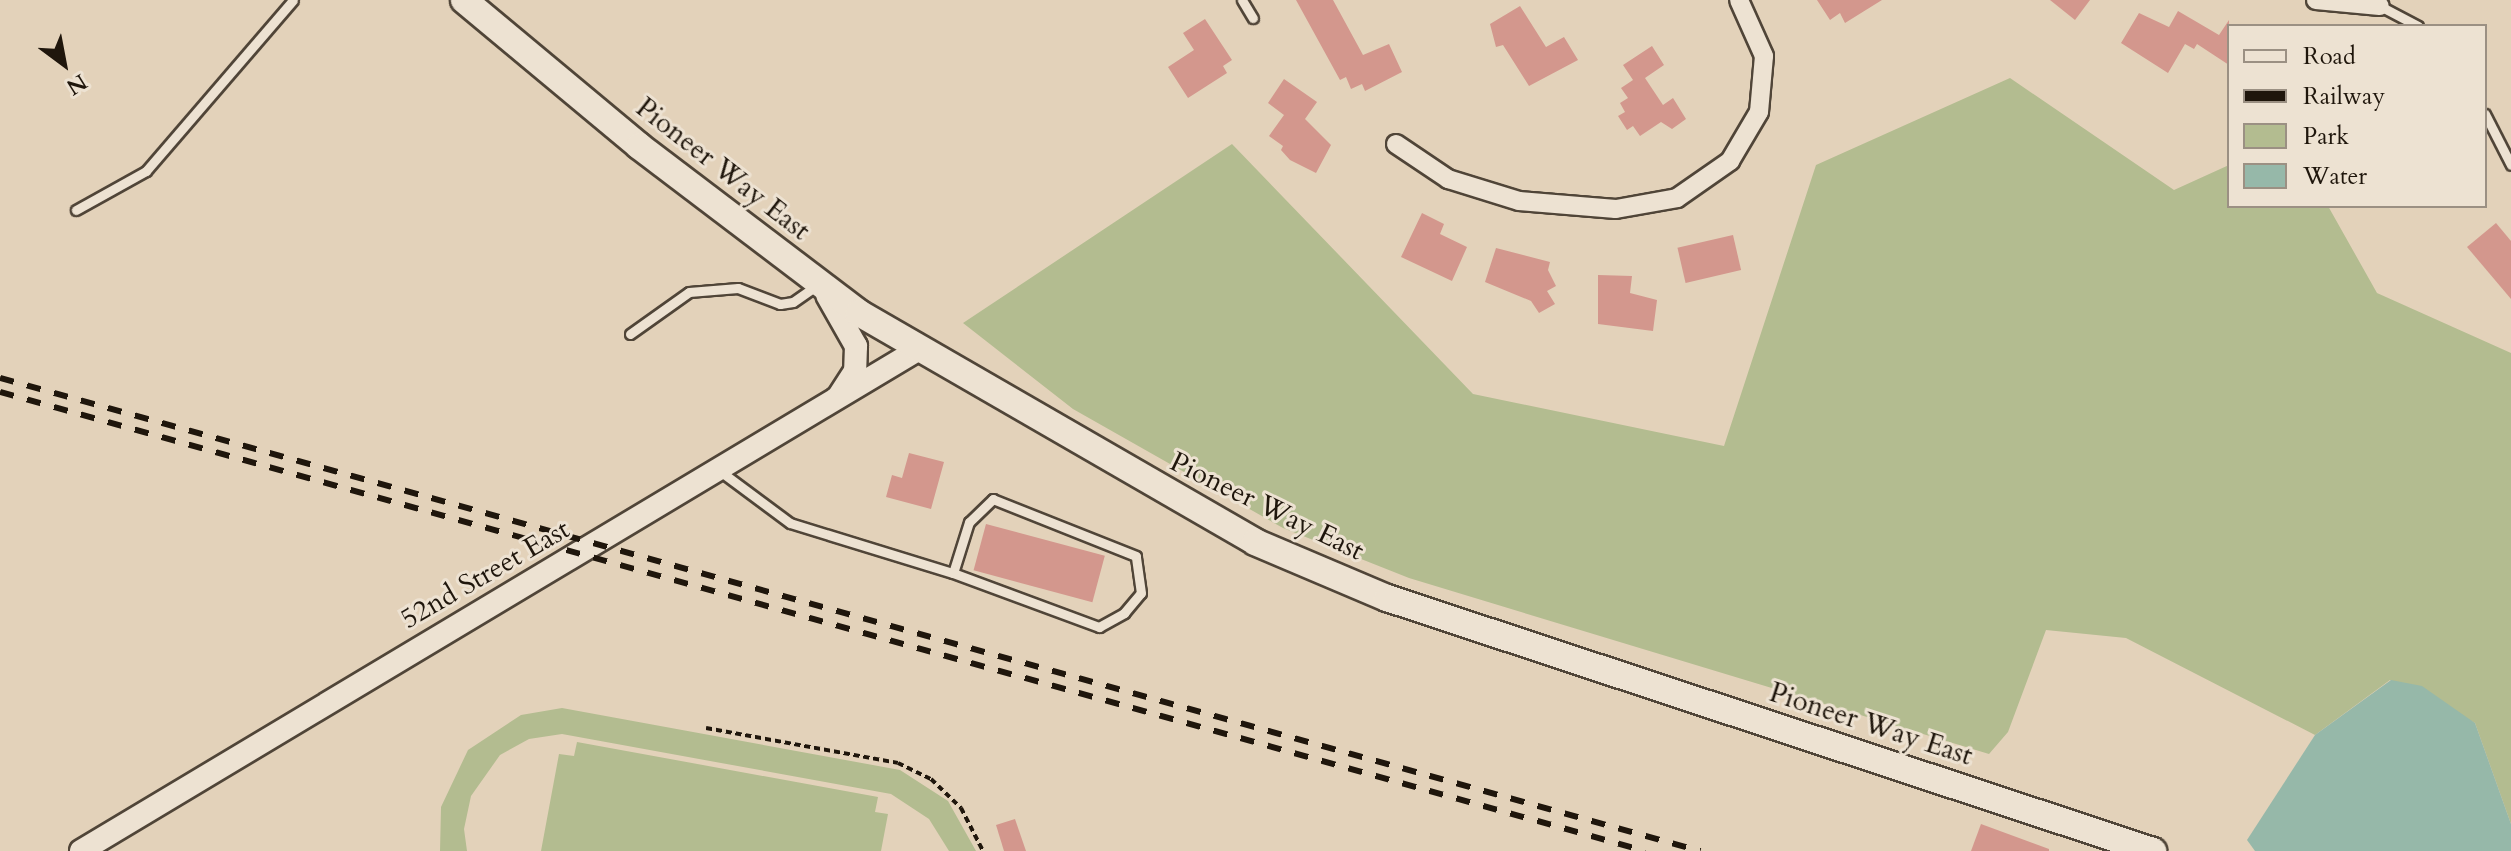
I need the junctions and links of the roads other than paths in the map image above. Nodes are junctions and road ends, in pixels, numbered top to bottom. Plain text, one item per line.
1 (293, 0) edge
2 (464, 0) edge
3 (1242, 0) edge
4 (1739, 0) edge
5 (2316, 0) edge
6 (2380, 6) joint
7 (1253, 18) dead end
8 (2414, 24) edge
9 (2487, 118) edge
10 (1396, 144) dead end
11 (2511, 165) edge
12 (76, 210) dead end
13 (819, 284) junction
14 (630, 334) dead end
15 (919, 349) junction
16 (835, 402) junction
17 (720, 471) junction
18 (953, 573) junction
19 (81, 851) edge
20 (2153, 851) edge

1 - 12 lane
2 - 13 main road, Pioneer Way East
3 - 7 lane
4 - 10 street
5 - 6 street
6 - 8 lane
9 - 11 lane
13 - 14 lane
13 - 15 main road, Pioneer Way East
13 - 16 street
15 - 16 street, 52nd Street East
15 - 20 main road, Pioneer Way East
16 - 17 street, 52nd Street East
17 - 18 lane
17 - 19 street, 52nd Street East
18 - 18 lane

